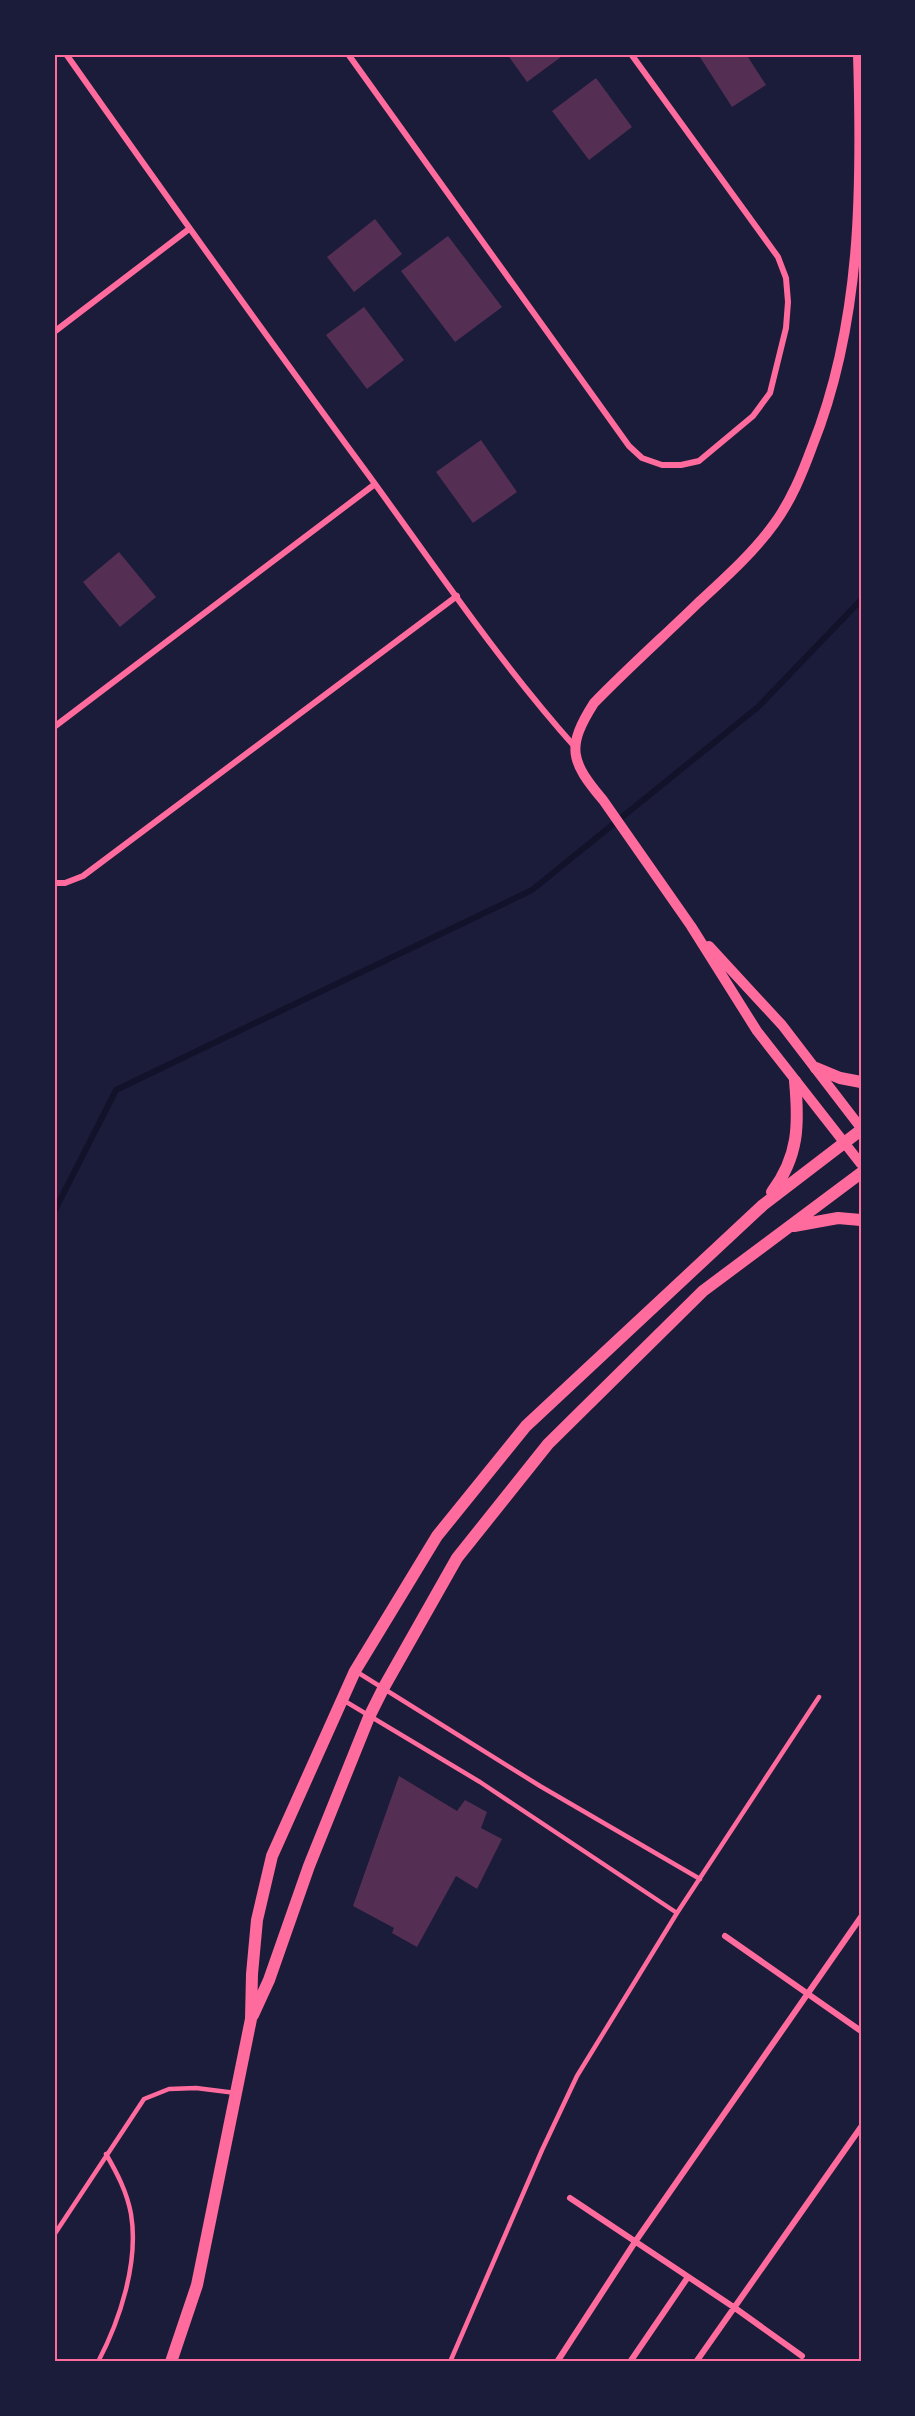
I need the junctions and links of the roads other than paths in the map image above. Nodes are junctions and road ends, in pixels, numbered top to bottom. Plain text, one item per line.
1 (66, 54) edge
2 (348, 54) edge
3 (631, 54) edge
4 (858, 54) edge
5 (189, 229) junction
6 (54, 332) edge
7 (375, 484) junction
8 (456, 596) junction
9 (54, 727) edge
10 (575, 747) junction
11 (54, 883) edge
12 (691, 926) junction
13 (816, 1068) junction
14 (795, 1081) junction
15 (861, 1082) edge
16 (861, 1129) edge
17 (844, 1143) junction
18 (861, 1164) edge
19 (861, 1173) edge
20 (763, 1205) junction
21 (861, 1220) edge
22 (789, 1227) junction
23 (355, 1671) junction
24 (384, 1688) junction
25 (819, 1697) dead end
26 (341, 1699) junction
27 (369, 1717) junction
28 (700, 1879) junction
29 (677, 1913) junction
30 (861, 1917) edge
31 (725, 1935) dead end
32 (807, 1993) junction
33 (251, 2019) junction
34 (861, 2031) edge
35 (236, 2092) junction
36 (861, 2127) edge
37 (106, 2154) junction
38 (570, 2199) dead end
39 (54, 2235) edge
40 (635, 2242) junction
41 (688, 2277) junction
42 (735, 2308) junction
43 (802, 2356) dead end
44 (98, 2362) edge
45 (171, 2362) edge
46 (450, 2362) edge
47 (557, 2362) edge
48 (630, 2362) edge
49 (696, 2362) edge

1 - 5 street
2 - 3 street
4 - 10 street
5 - 6 street
5 - 7 street
7 - 8 street
7 - 9 street
8 - 10 street
8 - 11 street
10 - 12 street
12 - 13 street
12 - 14 street
13 - 15 main road
13 - 16 street
14 - 17 street
14 - 20 main road
16 - 17 main road
17 - 18 street
17 - 20 main road
19 - 22 main road
20 - 23 main road
21 - 22 main road
22 - 24 main road
23 - 24 lane
23 - 26 main road
24 - 27 main road
24 - 28 lane
25 - 28 lane
26 - 27 lane
26 - 33 main road
27 - 29 lane
27 - 33 main road
28 - 29 lane
29 - 46 lane
30 - 32 street
31 - 32 street
32 - 34 street
32 - 40 street
33 - 35 main road
35 - 37 lane
35 - 45 main road
36 - 42 street
37 - 39 lane
37 - 44 lane
38 - 40 street
40 - 41 street
40 - 47 street
41 - 42 street
41 - 48 street
42 - 43 street
42 - 49 street

